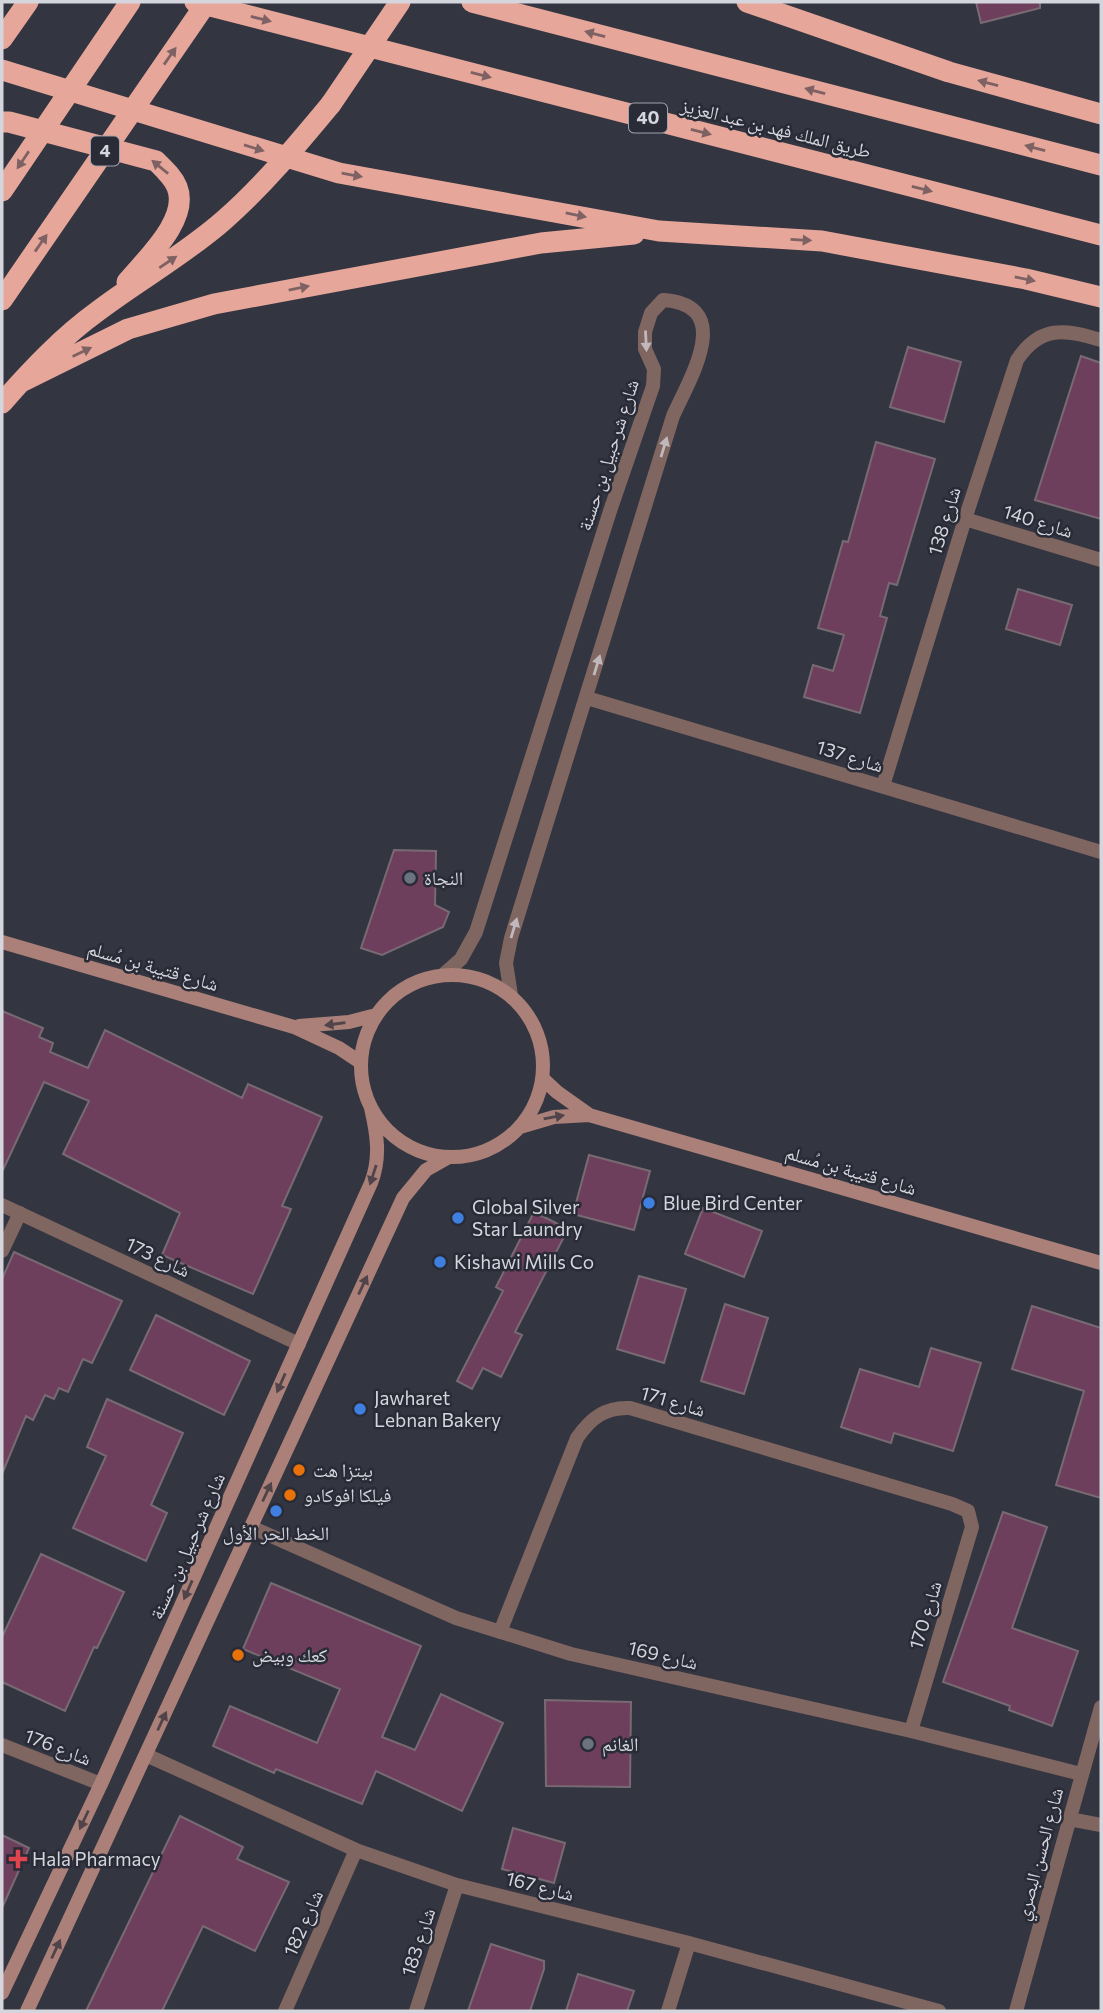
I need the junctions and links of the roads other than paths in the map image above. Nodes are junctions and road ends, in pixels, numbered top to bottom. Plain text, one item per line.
1 (130, 2) edge
2 (194, 2) edge
3 (207, 2) edge
4 (400, 2) edge
5 (472, 2) edge
6 (747, 2) edge
7 (762, 2) edge
8 (25, 6) edge
9 (804, 21) junction
10 (2, 39) edge
11 (2, 70) edge
12 (1101, 114) edge
13 (2, 122) edge
14 (286, 158) junction
15 (1101, 165) edge
16 (2, 191) edge
17 (659, 231) junction
18 (1101, 235) edge
19 (1101, 297) edge
20 (2, 300) edge
21 (110, 302) junction
22 (1101, 340) edge
23 (21, 382) junction
24 (2, 402) edge
25 (965, 519) junction
26 (1101, 560) edge
27 (587, 698) junction
28 (883, 786) junction
29 (1101, 852) edge
30 (2, 942) edge
31 (444, 974) junction
32 (511, 995) junction
33 (376, 1015) junction
34 (294, 1027) junction
35 (360, 1062) junction
36 (543, 1079) junction
37 (371, 1108) junction
38 (589, 1115) junction
39 (520, 1127) junction
40 (449, 1157) junction
41 (2, 1205) edge
42 (20, 1213) junction
43 (2, 1251) edge
44 (1101, 1263) edge
45 (299, 1344) junction
46 (968, 1511) joint
47 (251, 1527) junction
48 (500, 1633) junction
49 (1101, 1707) edge
50 (911, 1731) junction
51 (2, 1745) edge
52 (146, 1755) junction
53 (1081, 1774) junction
54 (101, 1784) junction
55 (1069, 1819) junction
56 (1101, 1825) edge
57 (356, 1850) junction
58 (457, 1885) junction
59 (690, 1943) junction
60 (2, 1993) edge
61 (27, 2011) edge
62 (285, 2011) edge
63 (416, 2011) edge
64 (668, 2011) edge
65 (939, 2011) edge
66 (1016, 2011) edge

1 -> 16 highway, bridge
2 -> 18 highway, طريق الملك فهد بن عبد العزيز / 40
20 -> 3 highway, 4, bridge
4 - 14 highway, bridge
15 -> 5 highway
6 - 9 highway
7 - 9 highway
8 - 10 highway
12 -> 9 highway
11 -> 14 highway
21 -> 13 highway
14 -> 17 highway
21 -> 14 highway
17 -> 19 highway
23 -> 17 highway
21 - 23 highway
22 - 25 street, شارع 138
23 - 24 highway
25 - 26 street, شارع 140
25 - 28 street, شارع 138
27 - 28 street, شارع 137
27 -> 31 street, شارع شرحبيل بن حسنة
32 -> 27 street, شارع شرحبيل بن حسنة
28 - 29 street, شارع 137
30 - 34 street, شارع قتيبة بن مُسلم
31 - 32 street
31 - 33 street
32 - 36 street
33 -> 34 street, شارع قتيبة بن مُسلم
33 - 35 street
34 - 35 street, شارع قتيبة بن مُسلم
35 - 37 street
36 - 38 street, شارع قتيبة بن مُسلم
36 - 39 street
37 - 40 street
37 -> 45 street, شارع شرحبيل بن حسنة
39 -> 38 street, شارع قتيبة بن مُسلم
38 - 44 street, شارع قتيبة بن مُسلم
39 - 40 street
47 -> 40 street
41 - 42 street, شارع 173
42 - 43 street
42 - 45 street, شارع 173
45 -> 54 street, شارع شرحبيل بن حسنة
46 - 48 street, شارع 171
46 - 50 street, شارع 170
47 - 48 street, شارع 169
52 -> 47 street
48 - 50 street, شارع 169
49 - 53 street, شارع الحسن البصري
50 - 53 street, شارع 169
51 - 54 street, شارع 176
52 - 57 street, شارع 167
61 -> 52 street
53 - 55 street, شارع الحسن البصري
54 -> 60 street, شارع شرحبيل بن حسنة
55 - 56 street
55 - 66 street, شارع الحسن البصري
57 - 58 street, شارع 167
57 - 62 street, شارع 182
58 - 59 street, شارع 167
58 - 63 street, شارع 183
59 - 64 street
59 - 65 street, شارع 167

